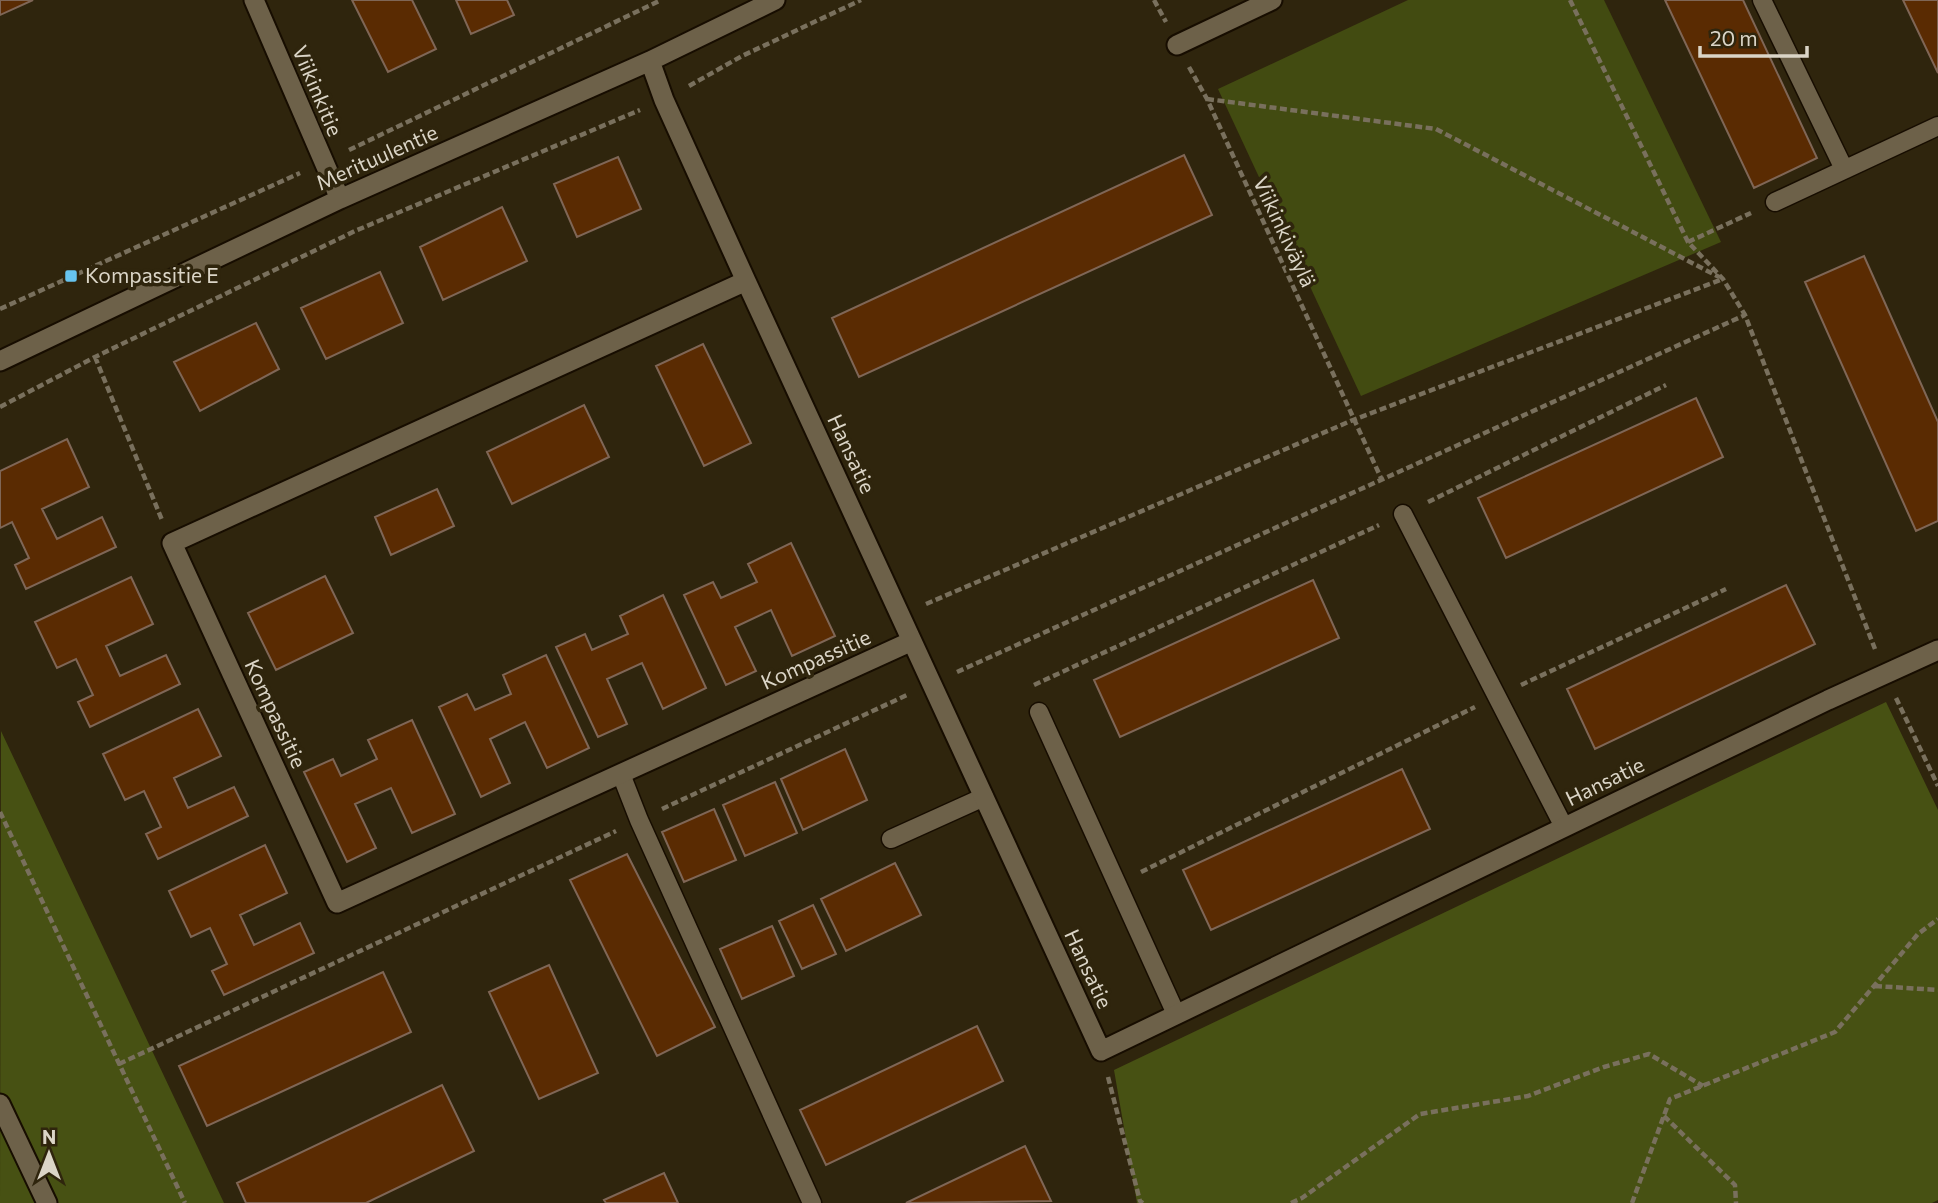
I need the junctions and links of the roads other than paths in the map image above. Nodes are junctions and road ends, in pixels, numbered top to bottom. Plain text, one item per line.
1 (254, 0) edge
2 (775, 0) edge
3 (1272, 0) edge
4 (1762, 0) edge
5 (1177, 45) road end
6 (650, 61) junction
7 (1938, 125) edge
8 (1844, 169) junction
9 (340, 199) junction
10 (1775, 202) road end
11 (746, 281) junction
12 (0, 361) edge
13 (1403, 514) road end
14 (912, 642) junction
15 (1938, 649) edge
16 (1039, 712) road end
17 (621, 774) junction
18 (984, 797) junction
19 (1564, 827) junction
20 (891, 839) dead end
21 (1176, 1014) junction
22 (0, 1104) edge
23 (47, 1203) edge
24 (812, 1203) edge

1 - 9 street, Viikinkitie
2 - 6 street, Merituulentie
3 - 5 street
4 - 8 lane
6 - 9 street, Merituulentie
6 - 11 street, Hansatie
7 - 8 lane
8 - 10 lane
9 - 12 street, Merituulentie
11 - 14 street, Hansatie
11 - 17 street, Kompassitie
13 - 19 lane
14 - 17 street, Kompassitie
14 - 18 street, Hansatie
15 - 19 street, Hansatie
16 - 21 lane
17 - 24 lane
18 - 20 lane
18 - 21 street, Hansatie
19 - 21 street, Hansatie
22 - 23 street

